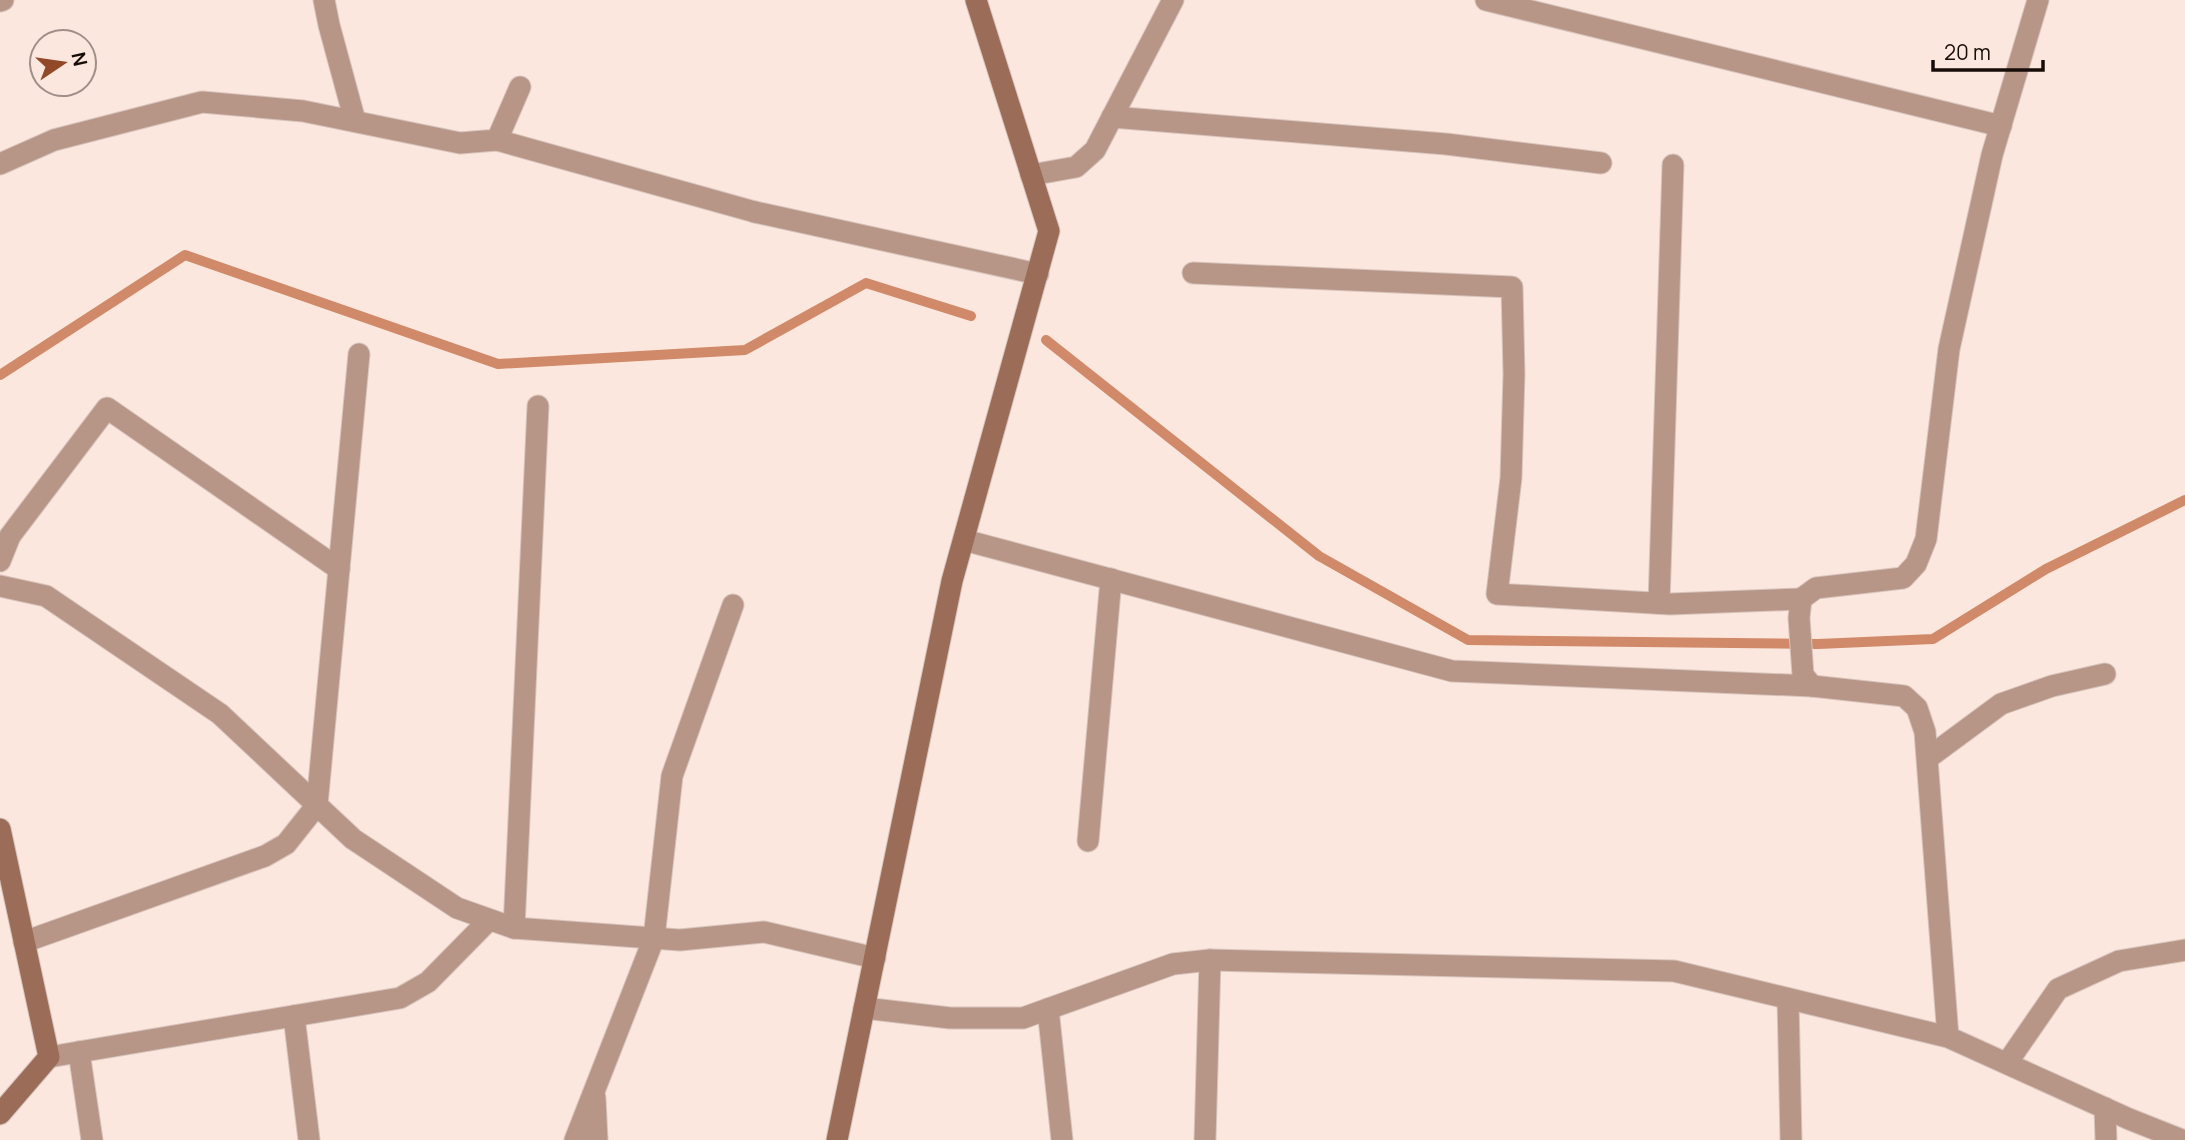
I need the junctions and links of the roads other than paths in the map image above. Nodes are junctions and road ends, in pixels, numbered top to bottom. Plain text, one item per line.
1 (324, 0) edge
2 (976, 0) edge
3 (1173, 0) edge
4 (1486, 0) edge
5 (2038, 0) edge
6 (520, 87) dead end
7 (1112, 117) junction
8 (355, 121) junction
9 (2001, 126) junction
10 (497, 140) junction
11 (1601, 163) dead end
12 (0, 164) edge
13 (1672, 165) dead end
14 (1031, 175) junction
15 (1193, 273) dead end
16 (1038, 274) junction
17 (359, 354) dead end
18 (538, 406) dead end
19 (964, 540) junction
20 (0, 561) edge
21 (339, 569) junction
22 (1111, 579) junction
23 (0, 586) edge
24 (1659, 603) junction
25 (733, 605) dead end
26 (1800, 609) junction
27 (2105, 674) dead end
28 (1812, 686) junction
29 (1928, 758) junction
30 (317, 805) junction
31 (0, 829) edge
32 (1088, 841) dead end
33 (489, 920) junction
34 (514, 928) junction
35 (654, 938) junction
36 (24, 942) junction
37 (2185, 950) edge
38 (874, 958) junction
39 (1210, 960) junction
40 (1788, 999) junction
41 (864, 1008) junction
42 (1048, 1009) junction
43 (294, 1016) junction
44 (1948, 1037) junction
45 (79, 1052) junction
46 (49, 1057) junction
47 (2007, 1063) junction
48 (595, 1089) junction
49 (2105, 1108) junction
50 (0, 1114) edge
51 (92, 1140) edge
52 (309, 1140) edge
53 (575, 1140) edge
54 (597, 1140) edge
55 (837, 1140) edge
56 (1062, 1140) edge
57 (1205, 1140) edge
58 (1791, 1140) edge
59 (2106, 1140) edge
60 (2182, 1140) edge

1 - 8 street
2 - 14 street
3 - 7 street
4 - 9 street
5 - 9 street
6 - 10 street
7 - 11 street
7 - 14 street
8 - 10 street
8 - 12 street
9 - 26 street
10 - 16 street
13 - 24 street
14 - 16 street
15 - 24 street
16 - 19 street
17 - 21 street
18 - 34 street
19 - 22 street
19 - 38 street
20 - 21 street
21 - 30 street
22 - 28 street
22 - 32 street
23 - 30 street
24 - 26 street
25 - 35 street
26 - 28 street
27 - 29 street
28 - 29 street
29 - 44 street
30 - 33 street
30 - 36 street
31 - 36 street
33 - 34 street
33 - 43 street
34 - 35 street
35 - 38 street
35 - 48 street
36 - 46 street
37 - 47 street
38 - 41 street
39 - 40 street
39 - 42 street
39 - 57 street
40 - 44 street
40 - 58 street
41 - 42 street
41 - 55 street
42 - 56 street
43 - 45 street
43 - 52 street
44 - 47 street
45 - 46 street
45 - 51 street
46 - 50 street
47 - 49 street
48 - 53 street
48 - 54 street
49 - 59 street
49 - 60 street

